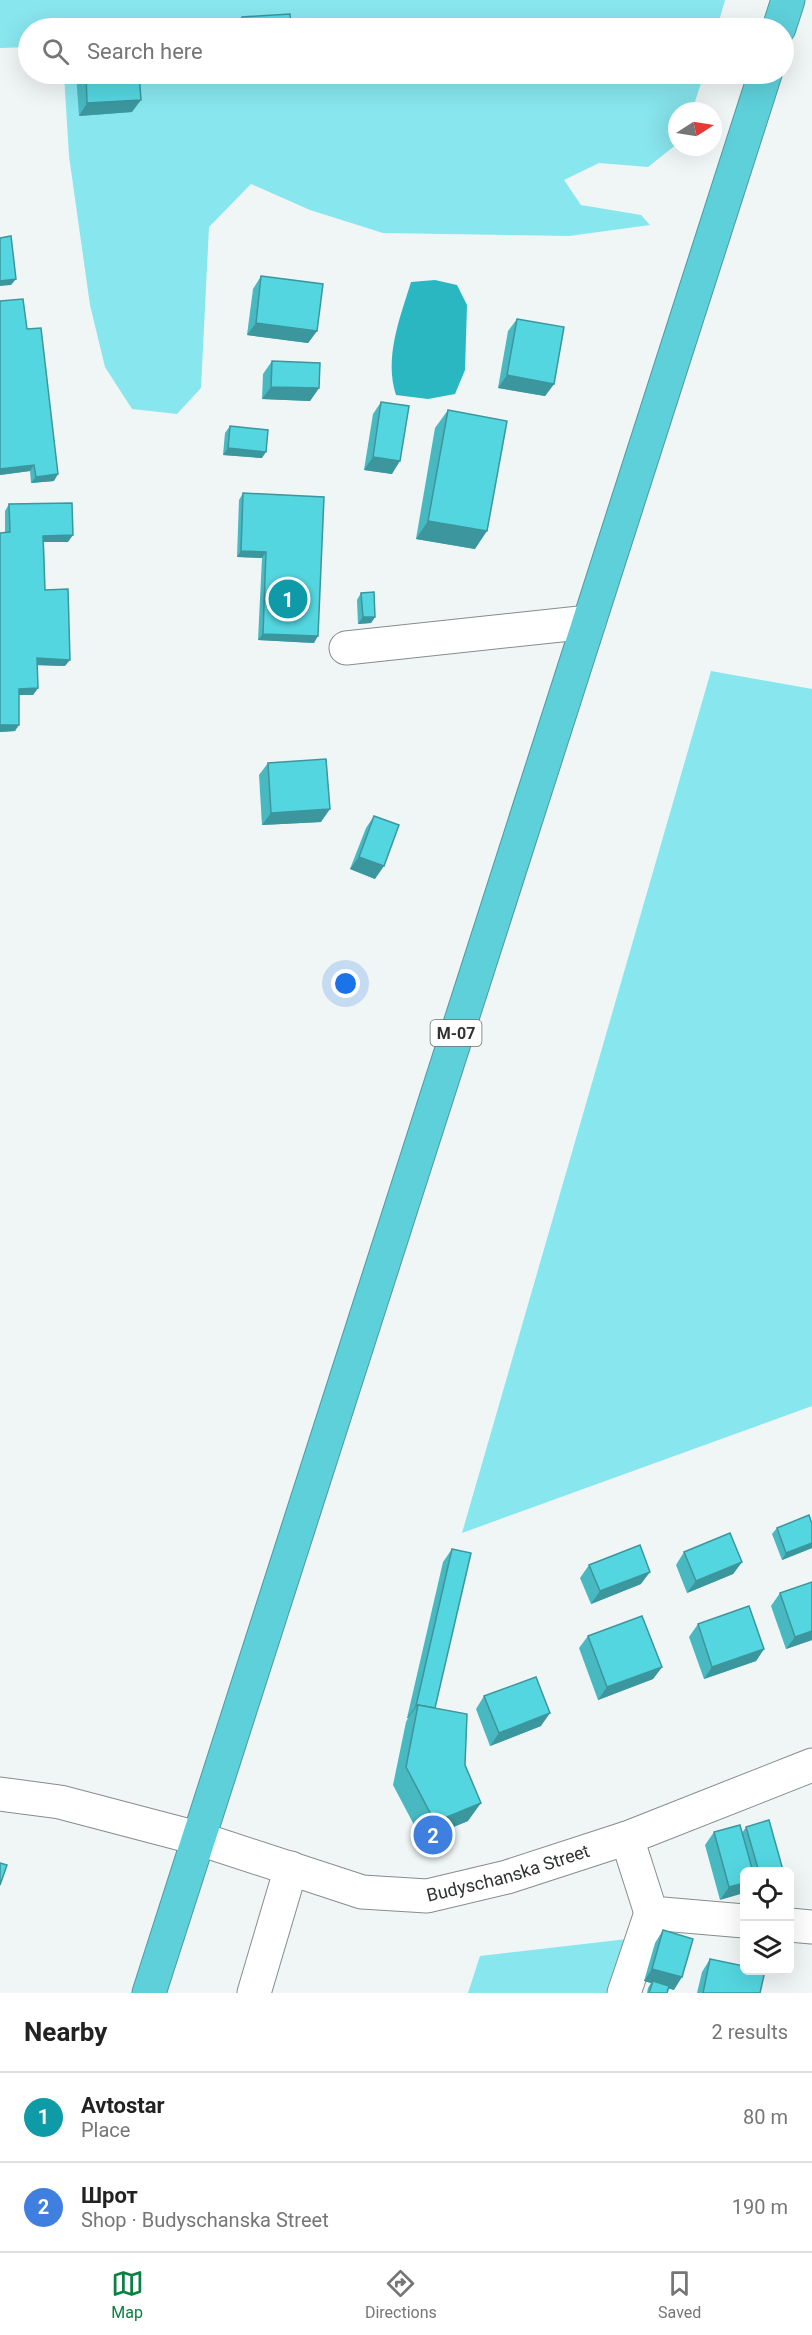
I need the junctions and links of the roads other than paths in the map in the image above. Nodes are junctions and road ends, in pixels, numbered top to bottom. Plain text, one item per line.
1 (788, 0) edge
2 (782, 18) edge
3 (762, 84) edge
4 (589, 622) junction
5 (346, 648) dead end
6 (812, 1765) edge
7 (0, 1794) edge
8 (197, 1838) junction
9 (627, 1838) junction
10 (291, 1868) junction
11 (651, 1913) junction
12 (740, 1921) edge
13 (794, 1925) edge
14 (812, 1926) edge
15 (149, 1993) edge
16 (254, 1993) edge
17 (624, 1993) edge

1 - 2 highway
3 - 4 highway, М-07
4 - 5 street
4 - 8 highway, М-07
6 - 9 street, Budyschanska Street
7 - 8 street, Budyschanska Street
8 - 10 street, Budyschanska Street
8 - 15 highway, М-07
9 - 10 street, Budyschanska Street
9 - 11 street
10 - 16 street
11 - 12 street
11 - 17 street
13 - 14 street

